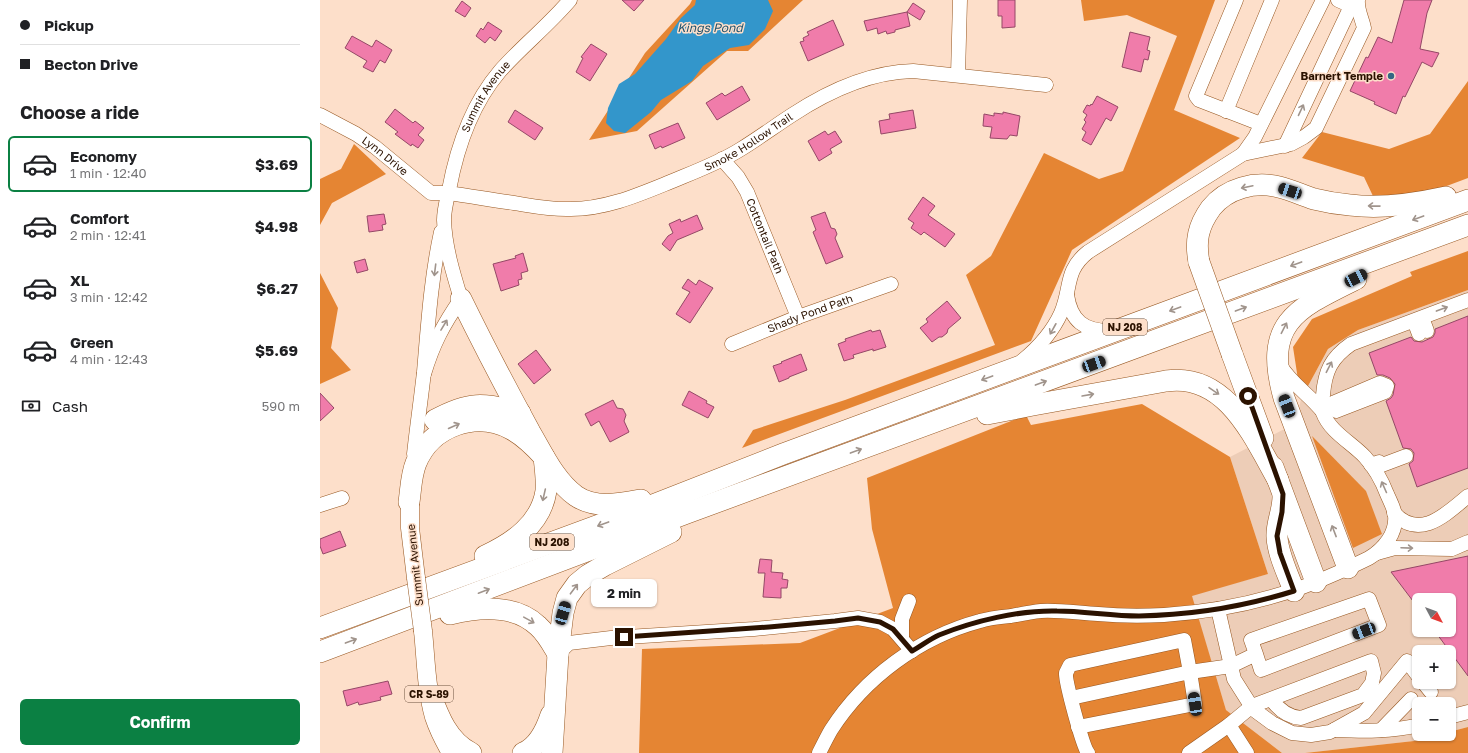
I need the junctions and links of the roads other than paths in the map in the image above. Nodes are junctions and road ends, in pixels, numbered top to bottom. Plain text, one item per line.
1 (570, 0) edge
2 (960, 0) edge
3 (1236, 0) edge
4 (1272, 0) edge
5 (1323, 0) edge
6 (1338, 0) edge
7 (1355, 5) edge
8 (958, 75) junction
9 (1046, 85) dead end
10 (1226, 111) junction
11 (320, 115) edge
12 (1261, 124) junction
13 (1285, 146) junction
14 (1243, 154) junction
15 (722, 160) junction
16 (1468, 192) edge
17 (448, 193) junction
18 (1468, 200) edge
19 (444, 218) junction
20 (1468, 225) edge
21 (1468, 229) edge
22 (890, 284) dead end
23 (1067, 292) junction
24 (461, 299) junction
25 (1468, 300) edge
26 (798, 317) junction
27 (1115, 331) junction
28 (732, 344) dead end
29 (1277, 357) junction
30 (1011, 370) junction
31 (424, 374) junction
32 (1324, 384) junction
33 (1345, 398) junction
34 (1327, 410) junction
35 (520, 413) junction
36 (899, 436) junction
37 (1405, 452) dead end
38 (414, 454) junction
39 (783, 454) junction
40 (544, 456) junction
41 (1375, 463) junction
42 (819, 465) junction
43 (1280, 487) junction
44 (1468, 496) edge
45 (342, 498) dead end
46 (409, 502) junction
47 (320, 505) edge
48 (1394, 512) junction
49 (1468, 542) edge
50 (1370, 557) junction
51 (1348, 568) junction
52 (1316, 582) junction
53 (1294, 591) junction
54 (909, 601) dead end
55 (1218, 609) junction
56 (320, 627) edge
57 (382, 630) junction
58 (902, 638) junction
59 (912, 651) junction
60 (320, 652) edge
61 (558, 654) junction
62 (1256, 654) junction
63 (1231, 666) junction
64 (1412, 668) edge
65 (1190, 672) junction
66 (429, 692) junction
67 (1071, 698) junction
68 (1271, 699) junction
69 (1411, 699) dead end
70 (555, 704) junction
71 (1252, 706) junction
72 (1468, 712) edge
73 (1456, 715) edge
74 (1229, 725) junction
75 (1078, 726) junction
76 (1412, 727) edge
77 (1334, 730) junction
78 (1381, 730) junction
79 (551, 750) edge
80 (451, 753) edge
81 (471, 753) edge
82 (523, 753) edge
83 (819, 753) edge
84 (1088, 753) edge
85 (1189, 753) edge
86 (1247, 753) edge

1 - 17 street, Summit Avenue / CR S-89
2 - 8 street
3 - 10 street
4 - 10 street
5 - 12 street
6 - 7 street
13 -> 7 street
7 - 13 street
8 - 9 street, Smoke Hollow Trail
8 - 15 street, Smoke Hollow Trail
10 - 12 street
11 - 17 street, Lynn Drive
12 - 14 street
13 - 14 street
14 - 23 street
15 - 17 street, Smoke Hollow Trail
15 - 26 street, Cottontail Path
16 -> 43 highway, bridge
17 - 19 street, Summit Avenue / CR S-89
18 -> 27 highway, NJ 208
19 - 24 street, Summit Avenue / CR S-89
19 -> 31 street, Summit Avenue / CR S-89
36 -> 20 highway, NJ 208
29 -> 21 highway
22 - 26 street, Shady Pond Path
23 - 27 street
23 -> 30 street
31 -> 24 street, Summit Avenue / CR S-89
24 - 35 highway
32 -> 25 street
26 - 28 street, Shady Pond Path
27 - 30 highway, NJ 208
29 - 34 street
51 -> 29 highway
30 -> 39 highway, NJ 208
31 - 38 street, Summit Avenue / CR S-89
32 - 33 street
32 - 34 street
33 - 34 street
33 - 34 street
34 - 41 street
35 - 38 highway
35 - 40 highway
42 -> 36 highway, NJ 208
36 -> 43 highway
37 - 41 street
38 - 46 main road, Summit Avenue / CR S-89
39 - 40 highway
39 -> 56 highway, NJ 208
46 -> 40 highway
40 -> 56 highway
48 -> 41 street
57 -> 42 highway, NJ 208
61 -> 42 highway
43 - 52 highway
43 - 53 highway
44 - 48 street
45 - 47 street
46 - 66 main road, Summit Avenue / CR S-89, bridge
48 - 50 street
50 -> 49 street
50 - 51 street
51 - 52 street
52 - 53 street
53 - 55 street
54 - 58 street
55 - 59 street
55 - 63 street
60 -> 57 highway, NJ 208
57 -> 61 highway
58 - 59 street
58 - 61 street
59 - 83 street
61 - 70 highway
62 - 62 street
62 - 63 street
63 - 65 street
63 - 71 street
64 - 77 street
65 - 67 street
65 - 67 street
65 - 75 street
66 - 80 main road, Summit Avenue / CR S-89
66 - 81 highway
67 - 75 street
68 - 68 street
68 - 71 street
69 - 78 street
70 - 79 highway
70 - 82 highway
71 - 74 street
71 - 77 street
72 - 73 street
74 - 85 street
74 - 86 street
75 - 84 street
76 - 78 street
77 - 78 street

